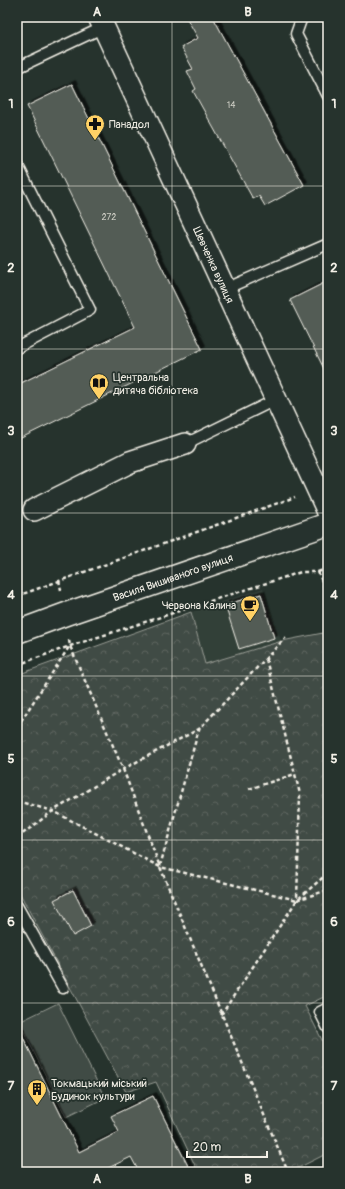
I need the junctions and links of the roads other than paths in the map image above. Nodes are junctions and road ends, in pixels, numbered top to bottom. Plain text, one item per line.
1 (302, 17) edge
2 (102, 22) edge
3 (17, 68) edge
4 (328, 96) edge
5 (17, 164) edge
6 (328, 244) edge
7 (225, 289) junction
8 (17, 348) edge
9 (277, 399) junction
10 (185, 444) joint
11 (34, 510) dead end
12 (328, 512) edge
13 (328, 524) edge
14 (17, 632) edge
15 (17, 906) edge
16 (63, 988) dead end
17 (328, 1008) edge
18 (328, 1028) edge

1 - 4 lane
2 - 3 lane
2 - 7 street, Шевченка вулиця
5 - 8 lane
6 - 7 lane
7 - 9 street, Шевченка вулиця
9 - 10 lane
9 - 12 street, Шевченка вулиця
10 - 11 street
13 - 14 street, Василя Вишиваного вулиця
15 - 16 lane
17 - 18 lane

